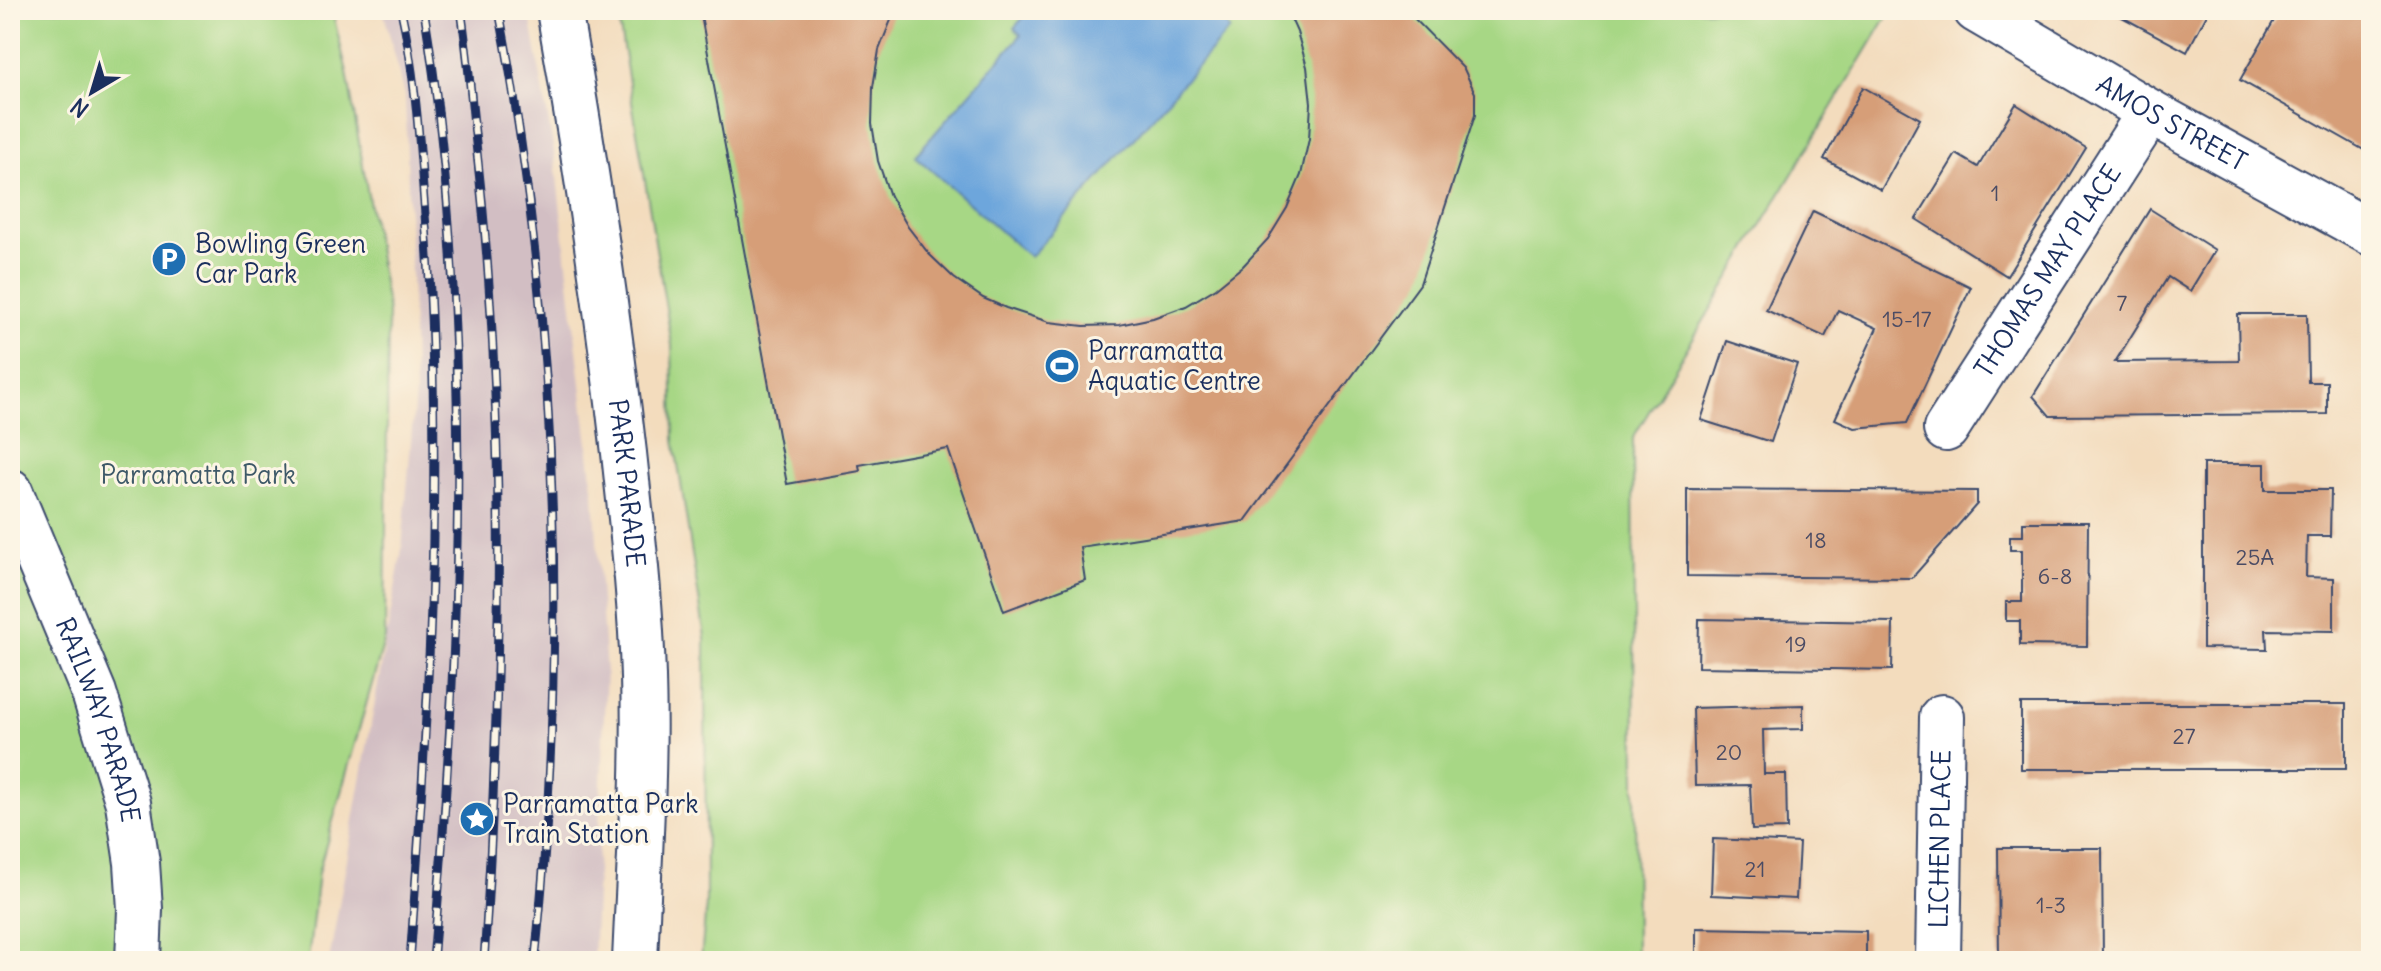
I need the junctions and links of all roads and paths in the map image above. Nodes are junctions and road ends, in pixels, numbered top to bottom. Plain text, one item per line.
1 (559, 10) edge
2 (1976, 10) edge
3 (2150, 112) junction
4 (2371, 233) edge
5 (1946, 429) dead end
6 (10, 491) edge
7 (1942, 717) dead end
8 (138, 961) edge
9 (635, 961) edge
10 (1938, 961) edge

1 - 9 street, PARK PARADE
2 - 3 street, AMOS STREET
3 - 4 street, AMOS STREET
3 - 5 street, THOMAS MAY PLACE
6 - 8 street, RAILWAY PARADE
7 - 10 street, LICHEN PLACE

